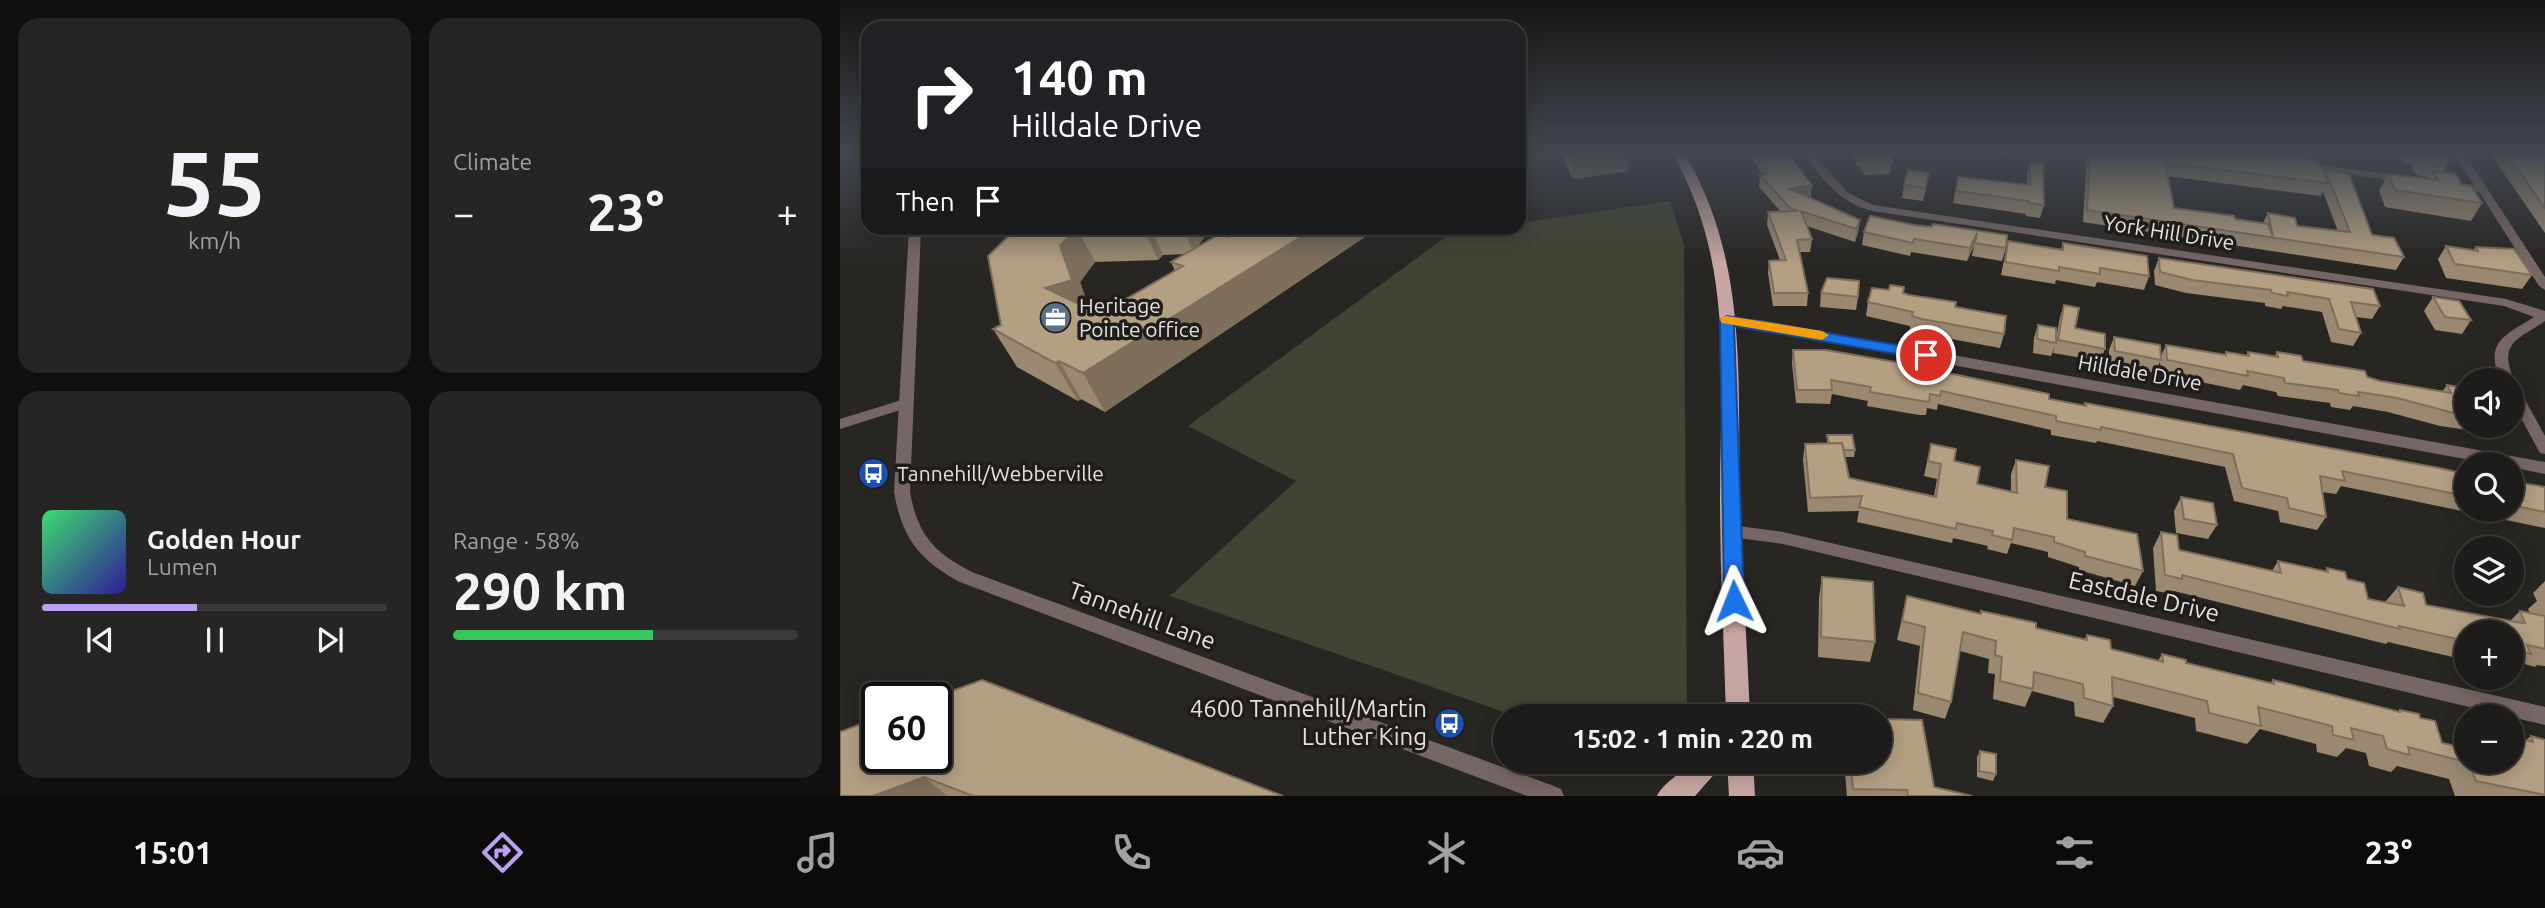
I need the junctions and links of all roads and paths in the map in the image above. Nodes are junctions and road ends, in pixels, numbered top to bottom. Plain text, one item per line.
1 (1698, 190) edge
2 (1838, 190) edge
3 (2483, 190) edge
4 (915, 235) edge
5 (2545, 286) edge
6 (2545, 316) edge
7 (1727, 320) junction
8 (2503, 368) edge
9 (905, 404) junction
10 (2524, 411) edge
11 (840, 424) edge
12 (2545, 449) edge
13 (2545, 468) edge
14 (1731, 531) junction
15 (1738, 704) edge
16 (2545, 716) edge
17 (1699, 774) edge
18 (1741, 774) edge
19 (1553, 796) edge
20 (1670, 796) edge
21 (1742, 796) edge

1 - 7 main road
2 - 6 street, York Hill Drive
3 - 5 street
4 - 9 street, Tannehill Lane
6 - 8 street
7 - 13 street, Hilldale Drive
7 - 14 main road
9 - 11 street
9 - 19 street, Tannehill Lane
10 - 12 street
14 - 15 main road
14 - 16 street, Eastdale Drive
17 - 20 main road
18 - 21 main road

